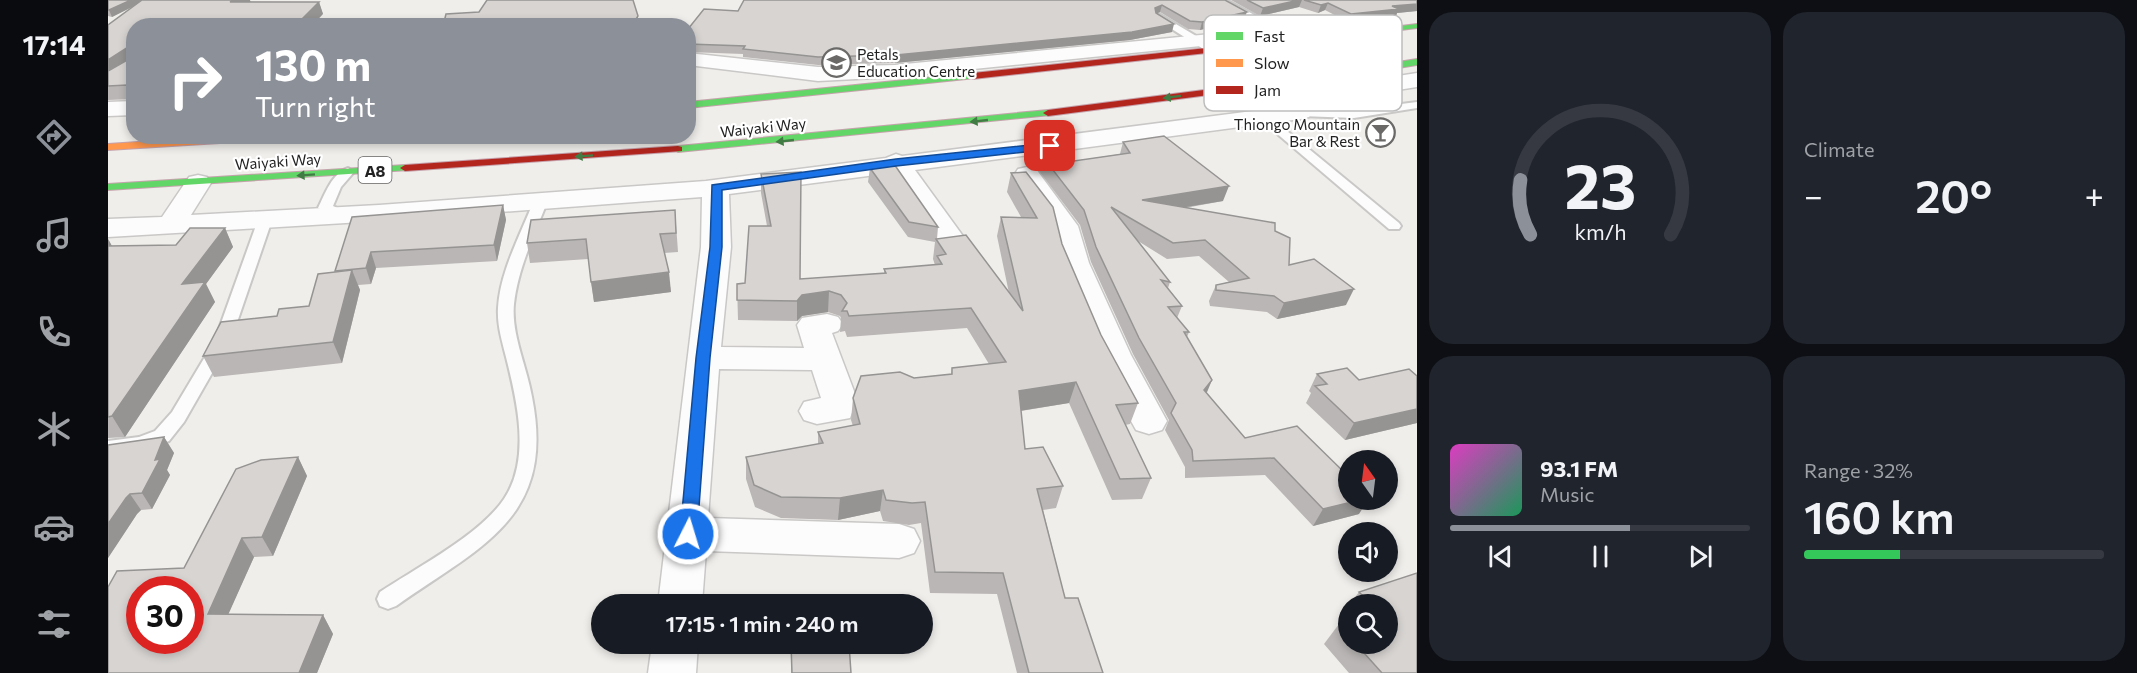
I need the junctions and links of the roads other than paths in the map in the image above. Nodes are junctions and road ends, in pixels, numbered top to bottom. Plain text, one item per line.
1 (1219, 0) edge
2 (1247, 15) edge
3 (1159, 17) edge
4 (1417, 26) edge
5 (1402, 28) edge
6 (1201, 49) junction
7 (1204, 49) edge
8 (696, 61) edge
9 (1202, 67) dead end
10 (766, 83) dead end
11 (846, 88) junction
12 (1204, 93) edge
13 (696, 104) edge
14 (1417, 105) edge
15 (1402, 107) edge
16 (126, 108) edge
17 (108, 109) edge
18 (1274, 111) edge
19 (1343, 111) edge
20 (1375, 111) edge
21 (1265, 117) junction
22 (155, 144) edge
23 (108, 147) edge
24 (1007, 151) junction
25 (896, 162) junction
26 (348, 172) junction
27 (198, 183) junction
28 (108, 187) edge
29 (716, 188) junction
30 (541, 200) junction
31 (347, 215) junction
32 (265, 220) junction
33 (171, 224) junction
34 (1394, 226) dead end
35 (108, 228) edge
36 (954, 243) edge
37 (827, 324) dead end
38 (703, 358) junction
39 (825, 359) junction
40 (817, 411) dead end
41 (1149, 421) dead end
42 (108, 448) edge
43 (688, 534) junction
44 (898, 541) dead end
45 (681, 594) edge
46 (388, 599) dead end
47 (674, 654) edge
48 (672, 673) edge

1 - 2 lane
3 - 6 lane
4 - 5 highway
6 - 7 street
6 - 8 street
6 - 9 highway
6 - 11 highway, Waiyaki Way
10 - 11 highway
11 - 13 highway, Waiyaki Way
12 -> 26 highway, Waiyaki Way / A8
14 - 15 lane
16 - 17 street
18 - 21 street
19 - 20 lane
21 - 24 street
21 - 34 lane
22 - 23 highway, Waiyaki Way
24 - 25 street
24 - 41 street
25 - 29 street
25 - 36 street
26 -> 27 highway, Waiyaki Way / A8
26 - 31 lane
27 - 28 highway, Waiyaki Way / A8
27 - 33 street
29 - 30 street
29 - 38 street
30 - 31 street
30 - 46 lane
31 - 32 street
32 - 33 street
32 - 42 lane
33 - 35 street
37 - 39 street
38 - 39 street
38 - 43 street
39 - 40 street
43 - 44 street
43 - 45 street
47 - 48 street

